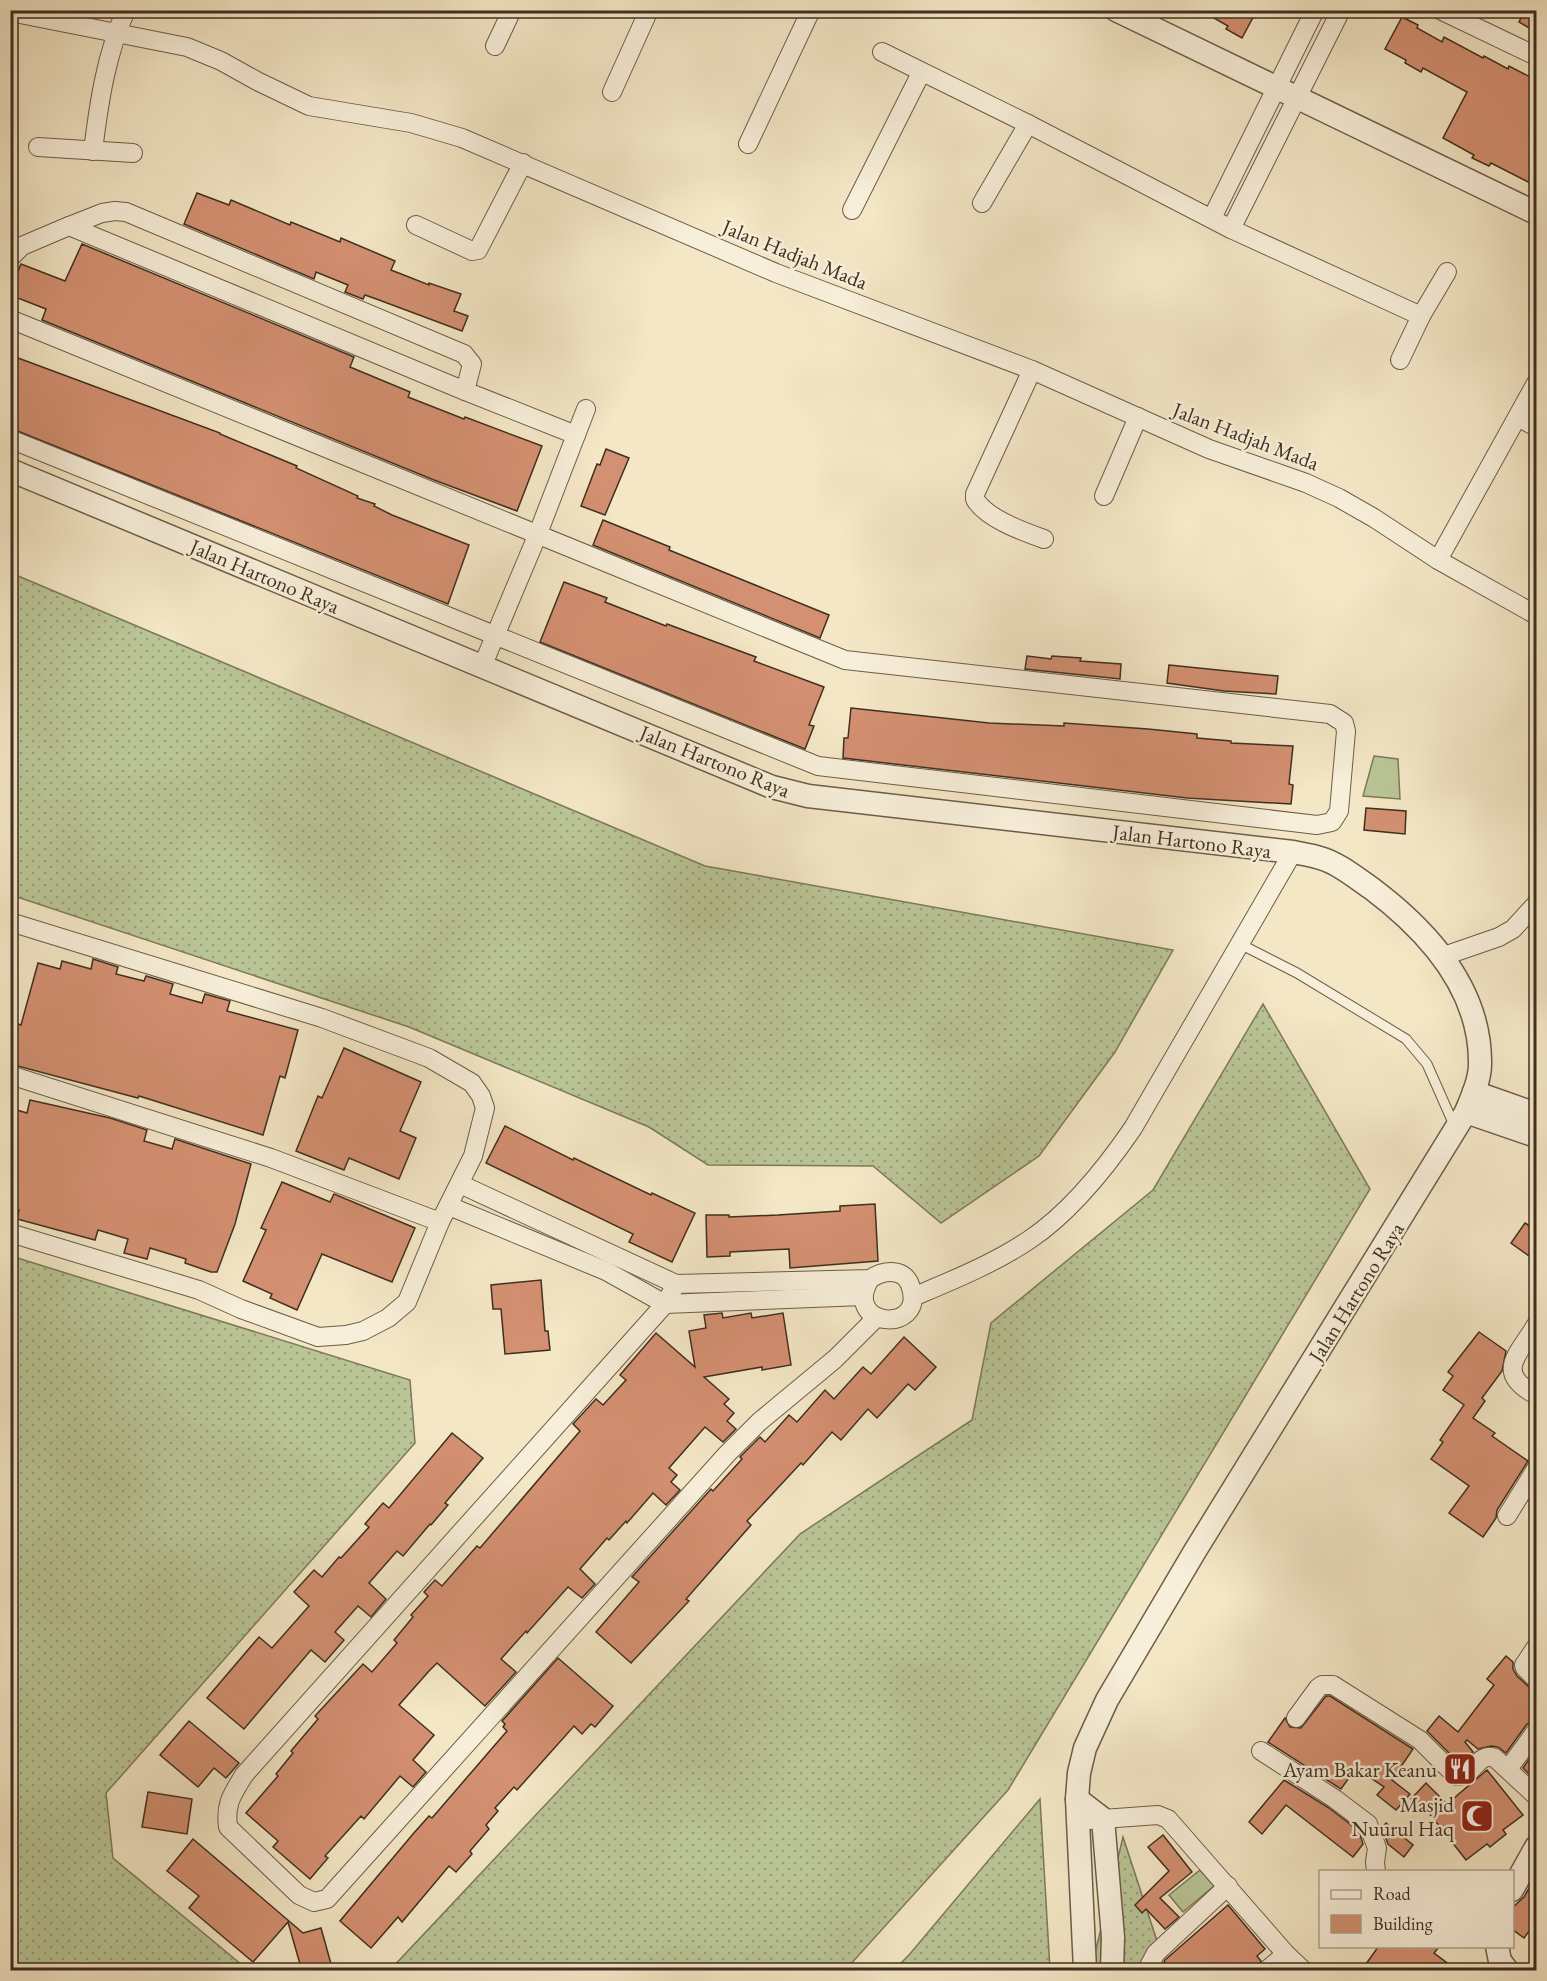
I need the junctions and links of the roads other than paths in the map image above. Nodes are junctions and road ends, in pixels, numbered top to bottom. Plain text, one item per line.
1 (126, 10) edge
2 (512, 10) edge
3 (650, 10) edge
4 (811, 10) edge
5 (1116, 10) edge
6 (1315, 10) edge
7 (1341, 10) edge
8 (1440, 10) edge
9 (10, 12) edge
10 (1459, 15) edge
11 (117, 32) junction
12 (495, 46) dead end
13 (882, 52) dead end
14 (1536, 56) edge
15 (921, 73) junction
16 (1277, 88) junction
17 (612, 92) dead end
18 (1297, 97) junction
19 (1028, 124) junction
20 (748, 144) dead end
21 (38, 147) dead end
22 (93, 151) junction
23 (133, 153) dead end
24 (523, 163) junction
25 (982, 203) dead end
26 (852, 210) dead end
27 (1536, 213) edge
28 (1212, 218) junction
29 (417, 225) dead end
30 (69, 226) junction
31 (1231, 229) junction
32 (10, 258) edge
33 (1447, 273) dead end
34 (1421, 316) junction
35 (10, 319) edge
36 (1400, 360) dead end
37 (1032, 370) junction
38 (1536, 383) edge
39 (465, 391) junction
40 (586, 409) dead end
41 (1138, 417) junction
42 (1518, 417) junction
43 (1536, 427) edge
44 (576, 435) junction
45 (10, 439) edge
46 (10, 470) edge
47 (1104, 496) dead end
48 (537, 536) junction
49 (1044, 539) dead end
50 (1438, 560) junction
51 (1536, 615) edge
52 (495, 635) junction
53 (482, 667) junction
54 (1293, 852) junction
55 (1536, 904) edge
56 (10, 922) edge
57 (1240, 944) junction
58 (1444, 956) junction
59 (10, 1075) edge
60 (1465, 1111) junction
61 (1536, 1113) edge
62 (1536, 1136) edge
63 (460, 1184) junction
64 (449, 1206) junction
65 (440, 1222) junction
66 (10, 1233) edge
67 (676, 1284) junction
68 (866, 1288) junction
69 (913, 1298) junction
70 (665, 1304) junction
71 (876, 1318) junction
72 (1536, 1325) edge
73 (1536, 1395) edge
74 (1536, 1469) edge
75 (1507, 1516) dead end
76 (1536, 1647) edge
77 (1536, 1679) edge
78 (1296, 1718) dead end
79 (1536, 1731) edge
80 (1261, 1751) dead end
81 (1508, 1769) junction
82 (1536, 1796) edge
83 (1077, 1810) junction
84 (1103, 1819) junction
85 (1536, 1847) edge
86 (1376, 1870) edge
87 (1228, 1886) junction
88 (1514, 1886) edge
89 (1286, 1954) junction
90 (1085, 1971) edge
91 (1112, 1971) edge
92 (1147, 1971) edge
93 (1267, 1971) edge
94 (1303, 1971) edge

1 - 11 street
2 - 12 street
3 - 17 street
4 - 20 street
5 - 16 street
6 - 16 street
7 - 18 street
8 - 10 street
9 - 11 street, Jalan Hadjah Mada
10 - 14 street
11 - 22 street
11 - 24 street, Jalan Hadjah Mada
13 - 15 street
15 - 19 street
15 - 26 street
16 - 18 street
16 - 28 street
18 - 27 street
18 - 31 street
19 - 25 street
19 - 28 street
21 - 22 street
22 - 23 street
24 - 29 street
24 - 37 street, Jalan Hadjah Mada
28 - 31 street
30 - 32 street
30 - 39 street
30 - 39 street
31 - 34 street
33 - 34 street
34 - 36 street
35 - 48 street
37 - 41 street, Jalan Hadjah Mada
37 - 49 street
38 - 42 street
39 - 44 street
40 - 44 street
41 - 47 street
41 - 50 street, Jalan Hadjah Mada
42 - 43 street
42 - 50 street
44 - 48 street
45 - 52 street
46 - 53 street, Jalan Hartono Raya
48 - 52 street
48 - 52 street
50 - 51 street, Jalan Hadjah Mada
52 - 53 street
53 - 54 street, Jalan Hartono Raya
54 - 57 street
54 - 58 street, Jalan Hartono Raya
55 - 58 street
56 - 63 street
57 - 60 lane
57 - 69 street
58 - 60 street, Jalan Hartono Raya
59 - 65 street
60 - 61 street
60 - 62 street
60 - 83 street, Jalan Hartono Raya
63 - 64 street
63 - 67 street
64 - 65 street
64 - 70 street
65 - 66 street
67 - 68 street
67 - 70 street
68 - 69 street
68 - 70 street
68 - 71 street
69 - 71 street
70 - 71 street
72 - 73 street
74 - 75 street
76 - 77 street
78 - 81 street
79 - 81 street
80 - 86 street
81 - 82 street
83 - 84 street
83 - 90 street, Jalan Hartono Raya
84 - 87 street
84 - 91 street
85 - 88 street
87 - 89 street
87 - 92 street
89 - 93 street
89 - 94 street

